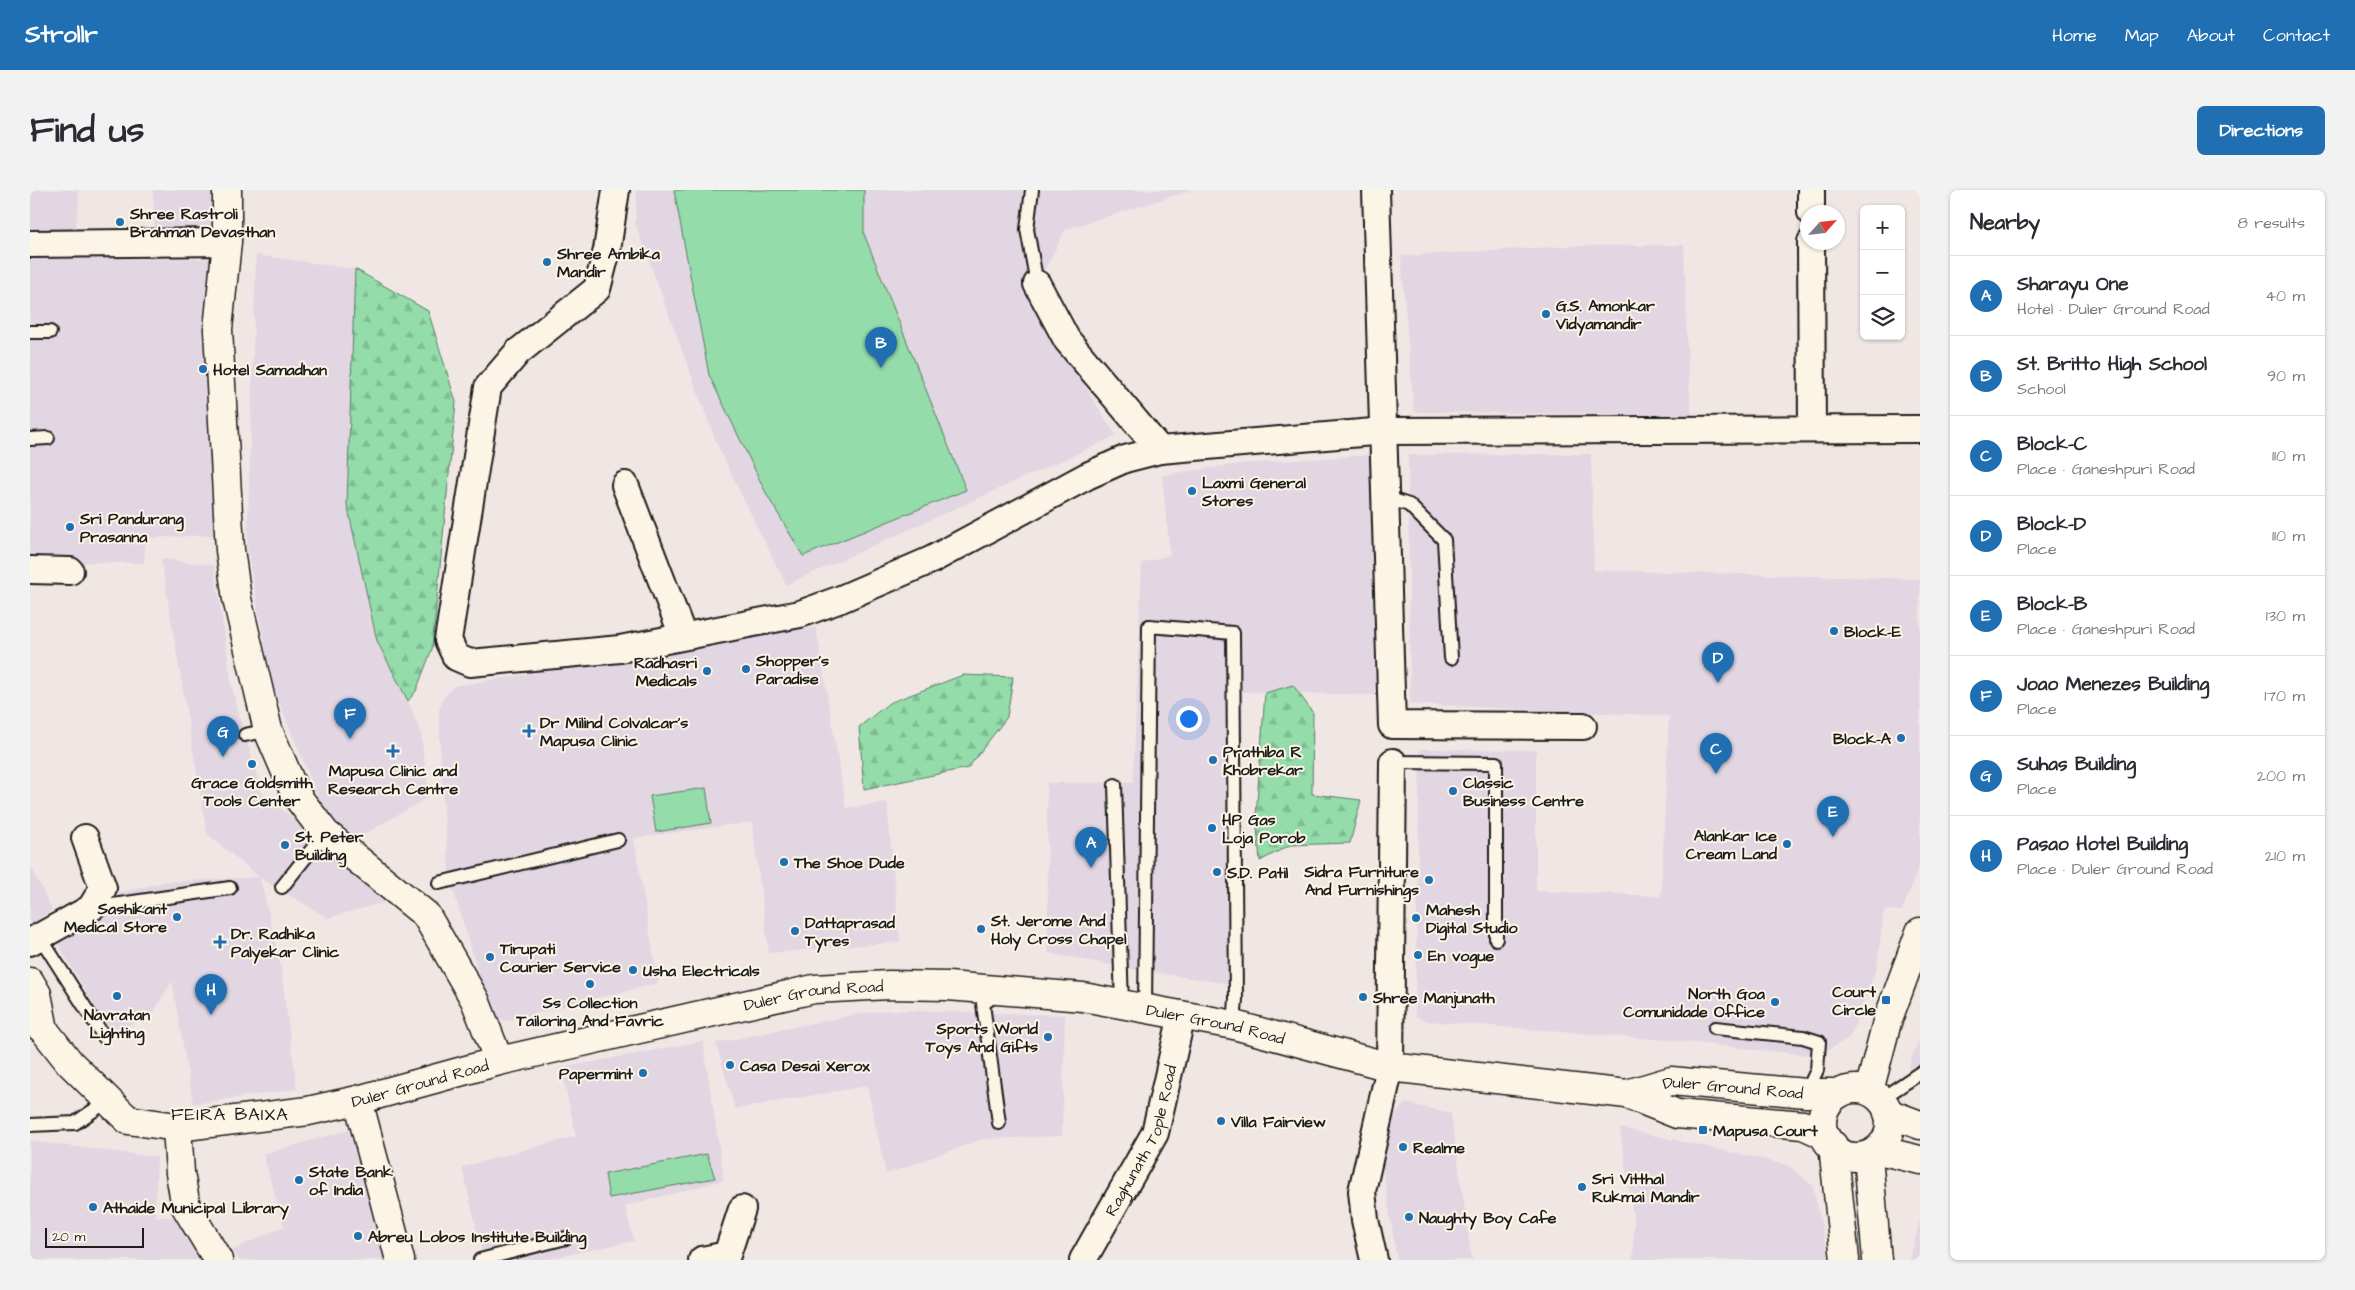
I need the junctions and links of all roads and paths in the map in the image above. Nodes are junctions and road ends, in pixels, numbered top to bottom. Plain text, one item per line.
1 (227, 190) edge
2 (616, 190) edge
3 (1032, 190) edge
4 (1376, 190) edge
5 (1811, 190) edge
6 (1811, 205) edge
7 (227, 242) junction
8 (30, 244) edge
9 (1811, 250) edge
10 (1037, 284) joint
11 (30, 332) edge
12 (50, 332) dead end
13 (1920, 429) edge
14 (1812, 430) junction
15 (1385, 431) junction
16 (48, 438) dead end
17 (30, 439) edge
18 (1160, 450) junction
19 (625, 485) dead end
20 (1386, 498) junction
21 (30, 570) edge
22 (70, 571) dead end
23 (683, 636) junction
24 (1451, 658) dead end
25 (1583, 726) dead end
26 (1393, 762) joint
27 (1115, 785) dead end
28 (325, 833) junction
29 (85, 838) dead end
30 (618, 840) dead end
31 (439, 883) dead end
32 (230, 888) dead end
33 (282, 888) dead end
34 (91, 908) junction
35 (1920, 932) edge
36 (35, 939) edge
37 (1496, 939) dead end
38 (30, 982) edge
39 (1002, 990) junction
40 (1134, 1007) junction
41 (1182, 1015) junction
42 (37, 1025) edge
43 (1234, 1025) junction
44 (1715, 1028) dead end
45 (104, 1038) dead end
46 (499, 1061) junction
47 (1390, 1067) junction
48 (1920, 1073) edge
49 (1806, 1093) junction
50 (1840, 1093) junction
51 (1627, 1094) junction
52 (109, 1100) junction
53 (358, 1100) junction
54 (1879, 1101) junction
55 (999, 1123) dead end
56 (30, 1125) edge
57 (1920, 1125) edge
58 (177, 1127) junction
59 (1829, 1140) junction
60 (1873, 1153) junction
61 (1920, 1160) edge
62 (742, 1209) dead end
63 (566, 1238) dead end
64 (218, 1260) edge
65 (400, 1260) edge
66 (480, 1260) edge
67 (702, 1260) edge
68 (1083, 1260) edge
69 (1374, 1260) edge
70 (1846, 1260) edge
71 (1877, 1260) edge

1 - 7 main road
2 - 23 street
3 - 10 lane
4 - 15 street
5 - 6 street
7 - 8 street
7 - 28 main road
9 - 14 street
10 - 18 street
11 - 12 lane
13 - 14 street
14 - 15 street
15 - 18 street
15 - 20 street
16 - 17 lane
18 - 23 street
19 - 23 street
20 - 24 lane
20 - 25 street
21 - 22 street
26 - 37 lane
26 - 47 street
27 - 40 lane
28 - 33 lane
28 - 46 main road
29 - 34 street
30 - 31 lane
32 - 34 lane
34 - 36 street
35 - 54 main road
36 - 45 lane
38 - 42 main road, Duler Ground Road
39 - 40 main road, Duler Ground Road
39 - 46 main road, Duler Ground Road
39 - 55 lane
40 - 41 main road, Duler Ground Road
40 - 43 lane
41 - 43 main road, Duler Ground Road
41 - 68 street, Raghunath Tople Road
42 - 52 main road, Duler Ground Road
43 - 47 main road, Duler Ground Road
44 - 49 lane
46 - 53 main road, Duler Ground Road
47 - 51 main road, Duler Ground Road
47 - 69 street
48 - 54 lane
49 - 50 main road, Duler Ground Road
49 - 51 main road, Duler Ground Road
50 - 54 main road
50 - 59 main road
51 - 59 main road, Duler Ground Road
52 - 56 lane
52 - 58 main road, Duler Ground Road
53 - 58 main road, Duler Ground Road
53 - 65 main road
54 - 57 main road
54 - 60 main road
58 - 64 main road
59 - 60 main road
59 - 70 main road
60 - 61 main road
60 - 71 main road
62 - 67 street
63 - 66 lane

